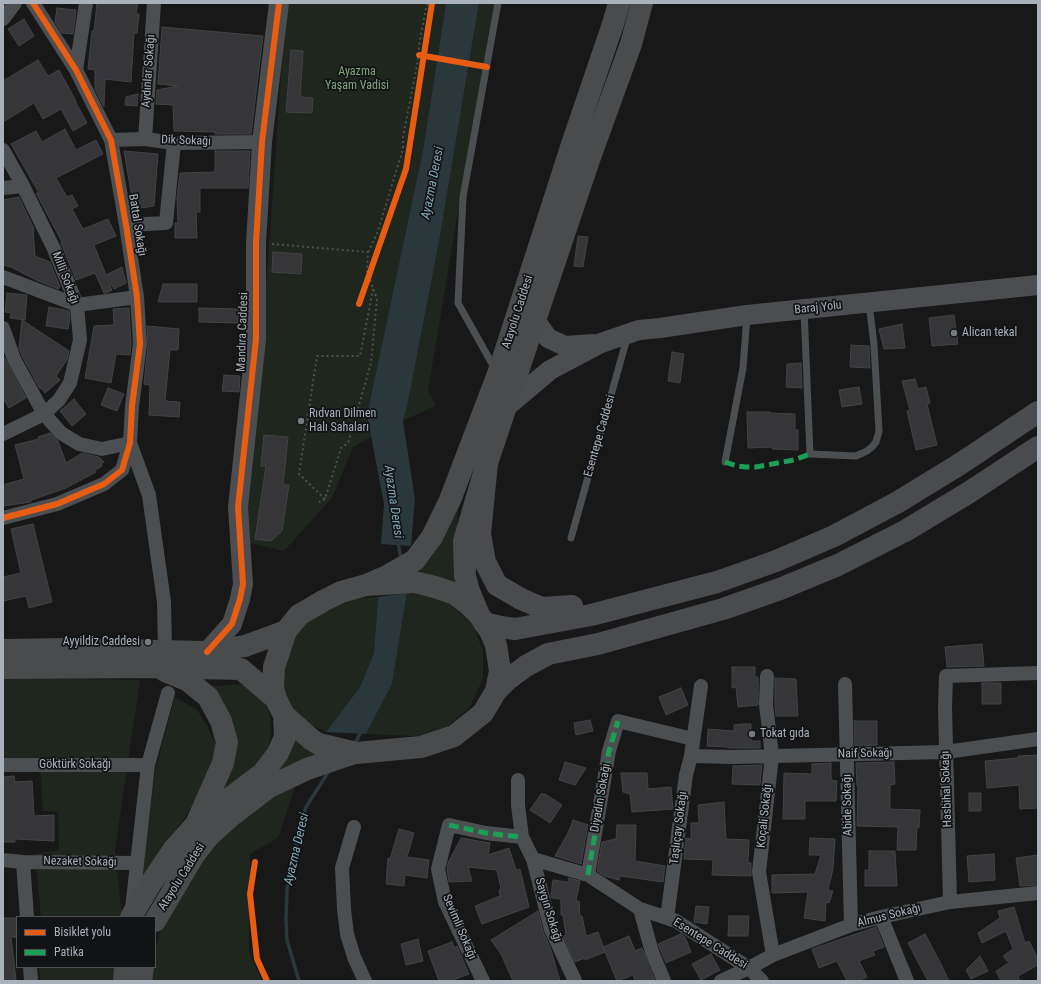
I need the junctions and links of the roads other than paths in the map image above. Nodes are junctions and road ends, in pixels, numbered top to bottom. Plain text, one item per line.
1 (15, 3) edge
2 (33, 3) edge
3 (86, 3) edge
4 (154, 3) edge
5 (279, 3) edge
6 (498, 3) edge
7 (619, 3) edge
8 (642, 3) edge
9 (3, 19) edge
10 (76, 70) junction
11 (145, 139) junction
12 (111, 140) junction
13 (174, 142) junction
14 (262, 142) junction
15 (3, 150) edge
16 (23, 186) junction
17 (3, 188) edge
18 (126, 225) junction
19 (3, 277) edge
20 (1038, 284) edge
21 (137, 297) junction
22 (869, 302) junction
23 (77, 305) junction
24 (804, 309) junction
25 (747, 316) junction
26 (535, 320) junction
27 (3, 328) edge
28 (629, 334) junction
29 (601, 343) junction
30 (498, 374) junction
31 (506, 407) junction
32 (1038, 412) edge
33 (44, 414) junction
34 (3, 434) edge
35 (130, 443) junction
36 (1038, 446) edge
37 (725, 462) dead end
38 (487, 463) junction
39 (3, 518) edge
40 (571, 538) dead end
41 (717, 582) junction
42 (366, 585) junction
43 (482, 619) junction
44 (286, 630) junction
45 (3, 650) edge
46 (207, 652) junction
47 (160, 659) junction
48 (3, 668) edge
49 (1038, 673) edge
50 (766, 676) dead end
51 (845, 684) dead end
52 (701, 686) dead end
53 (496, 691) junction
54 (168, 692) dead end
55 (280, 707) junction
56 (693, 739) junction
57 (1038, 739) edge
58 (946, 752) junction
59 (356, 753) junction
60 (847, 754) junction
61 (691, 756) junction
62 (772, 756) junction
63 (148, 765) junction
64 (3, 766) edge
65 (518, 780) dead end
66 (197, 823) junction
67 (354, 827) dead end
68 (522, 837) junction
69 (533, 859) junction
70 (3, 860) edge
71 (23, 862) junction
72 (138, 863) junction
73 (588, 875) junction
74 (1038, 893) edge
75 (950, 902) junction
76 (640, 910) junction
77 (27, 916) edge
78 (131, 916) edge
79 (132, 916) edge
80 (881, 916) junction
81 (667, 918) junction
82 (156, 919) edge
83 (851, 925) junction
84 (773, 955) junction
85 (30, 968) edge
86 (125, 968) edge
87 (143, 968) edge
88 (749, 968) junction
89 (31, 981) edge
90 (124, 981) edge
91 (141, 981) edge
92 (365, 981) edge
93 (483, 981) edge
94 (575, 981) edge
95 (664, 981) edge
96 (722, 981) edge
97 (762, 981) edge
98 (907, 981) edge

1 - 9 street
2 - 10 street, Battal Sokağı
3 - 10 street
4 - 11 street, Aydınlar Sokağı
5 - 14 street, Mandıra Caddesi
6 - 30 lane
7 - 30 main road, Atayolu Caddesi
8 - 26 main road, Atayolu Caddesi
10 - 12 street, Battal Sokağı
11 - 12 street, Dik Sokağı
11 - 13 street, Dik Sokağı
12 - 18 street, Battal Sokağı
13 - 14 street, Dik Sokağı
13 - 18 street
14 - 46 street, Mandıra Caddesi
15 - 16 street, Milli Sokağı
16 - 17 street
16 - 23 street, Milli Sokağı
18 - 21 street, Battal Sokağı
19 - 23 street
20 - 22 street, Baraj Yolu
21 - 23 street
21 - 35 street, Battal Sokağı
22 - 24 street, Baraj Yolu
22 - 24 lane
23 - 33 street, Milli Sokağı
24 - 25 street, Baraj Yolu
25 - 28 street, Baraj Yolu
25 - 37 lane
26 - 29 street, Baraj Yolu
26 - 31 main road, Atayolu Caddesi
27 - 33 street
28 - 29 street, Baraj Yolu
28 - 40 lane, Esentepe Caddesi
29 - 31 street, Baraj Yolu
30 - 42 main road, Atayolu Caddesi
31 - 38 main road, Atayolu Caddesi
32 - 41 highway
33 - 34 street, Milli Sokağı
33 - 35 street
35 - 39 street, Battal Sokağı
35 - 47 street
36 - 53 highway
38 - 41 highway
38 - 43 main road, Atayolu Caddesi
41 - 43 highway
42 - 43 main road
42 - 44 main road
43 - 53 main road
44 - 46 main road
44 - 55 main road
45 - 47 main road
46 - 47 main road
47 - 48 main road
47 - 55 main road
47 - 66 main road
49 - 58 street, Hasbihal Sokağı
50 - 62 street, Koçali Sokağı
51 - 60 street, Abide Sokağı
52 - 56 street, Taşlıçay Sokağı
53 - 59 main road
54 - 63 street, Atayolu Caddesi
55 - 59 main road
55 - 66 main road
56 - 61 street, Taşlıçay Sokağı
56 - 73 street, Diyadin Sokağı
57 - 58 street, Naif Sokağı
58 - 60 street, Naif Sokağı
58 - 75 street, Hasbihal Sokağı
59 - 82 main road, Atayolu Caddesi
60 - 62 street, Naif Sokağı
60 - 83 street, Abide Sokağı
61 - 62 street, Naif Sokağı
61 - 81 street, Taşlıçay Sokağı
62 - 84 street, Koçali Sokağı
63 - 64 street, Göktürk Sokağı
63 - 72 street, Atayolu Caddesi
65 - 68 street
66 - 79 main road, Atayolu Caddesi
67 - 92 street
68 - 69 street
68 - 93 street, Sevimli Sokağı
69 - 73 street, Esentepe Caddesi
69 - 94 street, Saygın Sokağı
70 - 71 street, Nezaket Sokağı
71 - 72 street, Nezaket Sokağı
71 - 77 street
72 - 78 street, Atayolu Caddesi
73 - 76 street, Esentepe Caddesi
74 - 75 street, Almus Sokağı
75 - 80 street, Almus Sokağı
76 - 81 street, Esentepe Caddesi
76 - 95 street
80 - 83 street, Almus Sokağı
80 - 98 street
81 - 88 street, Esentepe Caddesi
83 - 84 street, Almus Sokağı
84 - 88 street, Almus Sokağı
85 - 89 street
86 - 90 main road
87 - 91 main road
88 - 96 street, Almus Sokağı
88 - 97 street, Esentepe Caddesi

